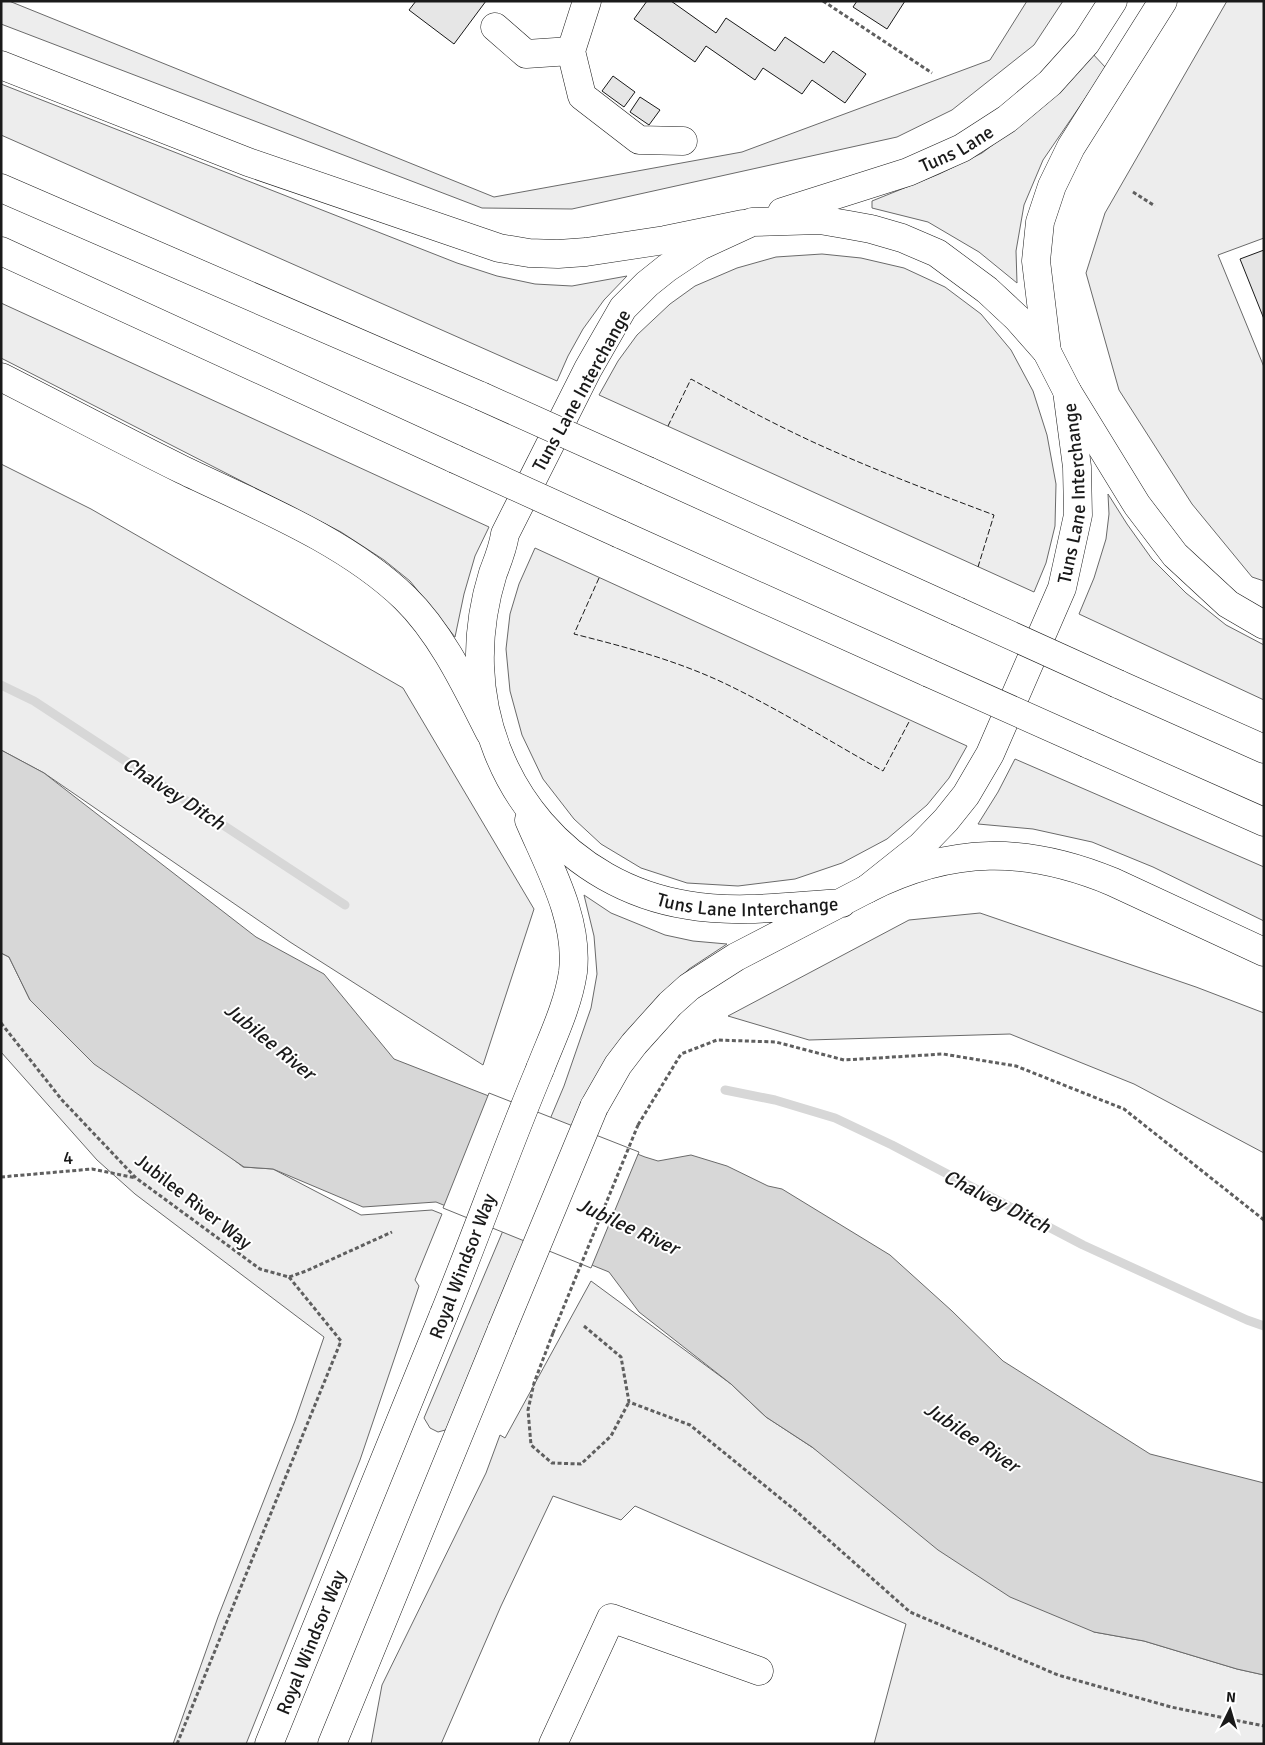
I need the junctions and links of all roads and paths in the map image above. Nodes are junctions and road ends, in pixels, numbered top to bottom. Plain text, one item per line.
1 (587, 1) edge
2 (823, 1) edge
3 (1113, 1) edge
4 (1163, 1) edge
5 (495, 27) dead end
6 (571, 51) junction
7 (1, 65) edge
8 (932, 73) dead end
9 (683, 141) dead end
10 (1, 188) edge
11 (1133, 192) dead end
12 (1155, 206) dead end
13 (747, 223) junction
14 (1, 251) edge
15 (1047, 352) junction
16 (1, 377) edge
17 (1067, 391) junction
18 (1264, 625) edge
19 (490, 733) junction
20 (1264, 749) edge
21 (513, 783) junction
22 (1264, 822) edge
23 (867, 889) junction
24 (842, 903) junction
25 (1264, 952) edge
26 (1, 1023) edge
27 (1, 1177) edge
28 (136, 1178) junction
29 (1264, 1220) edge
30 (392, 1232) dead end
31 (289, 1277) junction
32 (584, 1326) dead end
33 (629, 1402) junction
34 (759, 1671) dead end
35 (348, 1703) junction
36 (1264, 1726) edge
37 (177, 1744) edge
38 (268, 1744) edge
39 (332, 1744) edge
40 (347, 1744) edge
41 (553, 1744) edge

1 - 6 main road
2 - 8 path
3 - 13 main road, Tuns Lane
4 - 15 main road
5 - 6 main road
6 - 9 main road
7 - 13 main road
10 - 20 main road, bridge
11 - 12 path
13 - 15 main road, Tuns Lane Interchange
13 - 19 main road, Tuns Lane Interchange
14 - 22 main road, bridge
15 - 17 main road, Tuns Lane Interchange
16 - 19 main road
17 - 18 main road
17 - 23 main road, Tuns Lane Interchange
19 - 21 main road, Tuns Lane Interchange
21 - 24 main road, Tuns Lane Interchange
21 - 38 main road, Royal Windsor Way, bridge
23 - 24 main road, Tuns Lane Interchange
23 - 25 main road
24 - 35 main road, bridge
26 - 28 path, Jubilee River Way
27 - 28 path, 4
28 - 31 path, Jubilee River Way
29 - 33 path, bridge
30 - 31 path
31 - 37 path
32 - 33 path
33 - 36 path
34 - 41 main road
35 - 39 main road
35 - 40 main road

